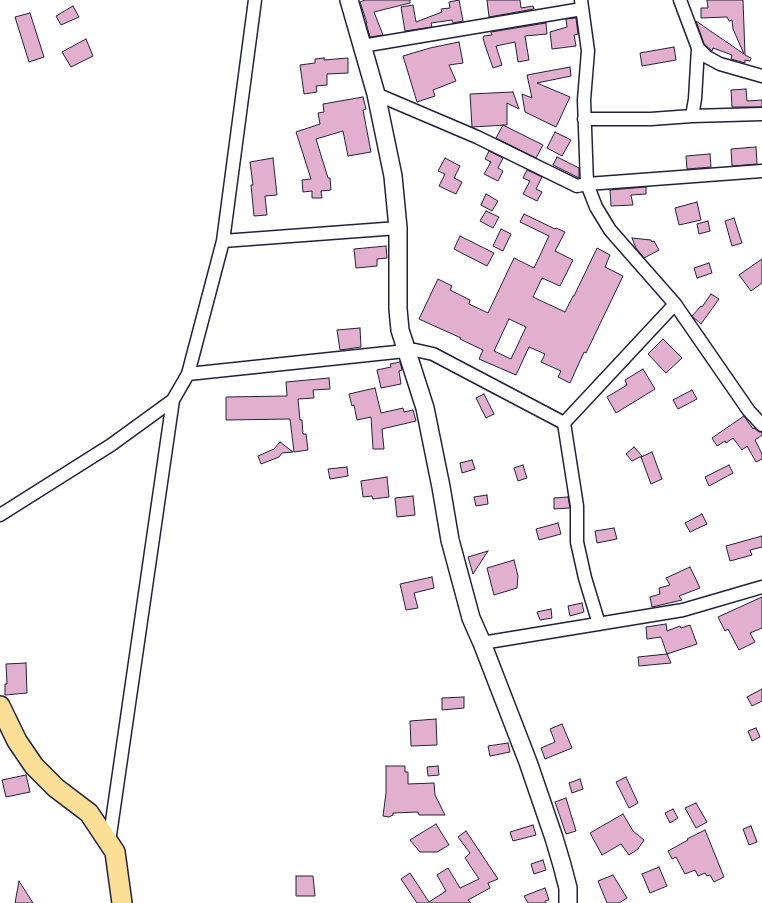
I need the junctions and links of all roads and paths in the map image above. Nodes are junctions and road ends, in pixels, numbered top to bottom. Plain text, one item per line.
1 (255, 0) edge
2 (349, 0) edge
3 (680, 0) edge
4 (582, 4) edge
5 (362, 46) junction
6 (698, 48) junction
7 (762, 76) edge
8 (376, 94) junction
9 (762, 114) edge
10 (692, 116) junction
11 (584, 118) junction
12 (762, 171) edge
13 (587, 184) junction
14 (398, 228) junction
15 (223, 241) junction
16 (676, 304) junction
17 (406, 350) junction
18 (188, 374) junction
19 (173, 400) junction
20 (564, 423) junction
21 (762, 425) edge
22 (0, 515) edge
23 (762, 587) edge
24 (599, 624) junction
25 (482, 643) junction
26 (0, 706) edge
27 (109, 842) junction
28 (122, 903) edge
29 (568, 903) edge

1 - 15 street
2 - 5 street
3 - 6 street
4 - 5 street
4 - 11 street
5 - 8 street
6 - 7 street
6 - 10 street
8 - 13 street
8 - 14 street
9 - 10 street
10 - 11 street
11 - 13 street
12 - 13 street
13 - 16 street
14 - 15 street
14 - 17 street
15 - 18 street
16 - 20 street
16 - 21 street
17 - 18 street
17 - 20 street
17 - 25 street
18 - 19 street
19 - 22 street
19 - 27 street
20 - 24 street
23 - 24 street
24 - 25 street
25 - 29 street
26 - 27 main road
27 - 28 main road

